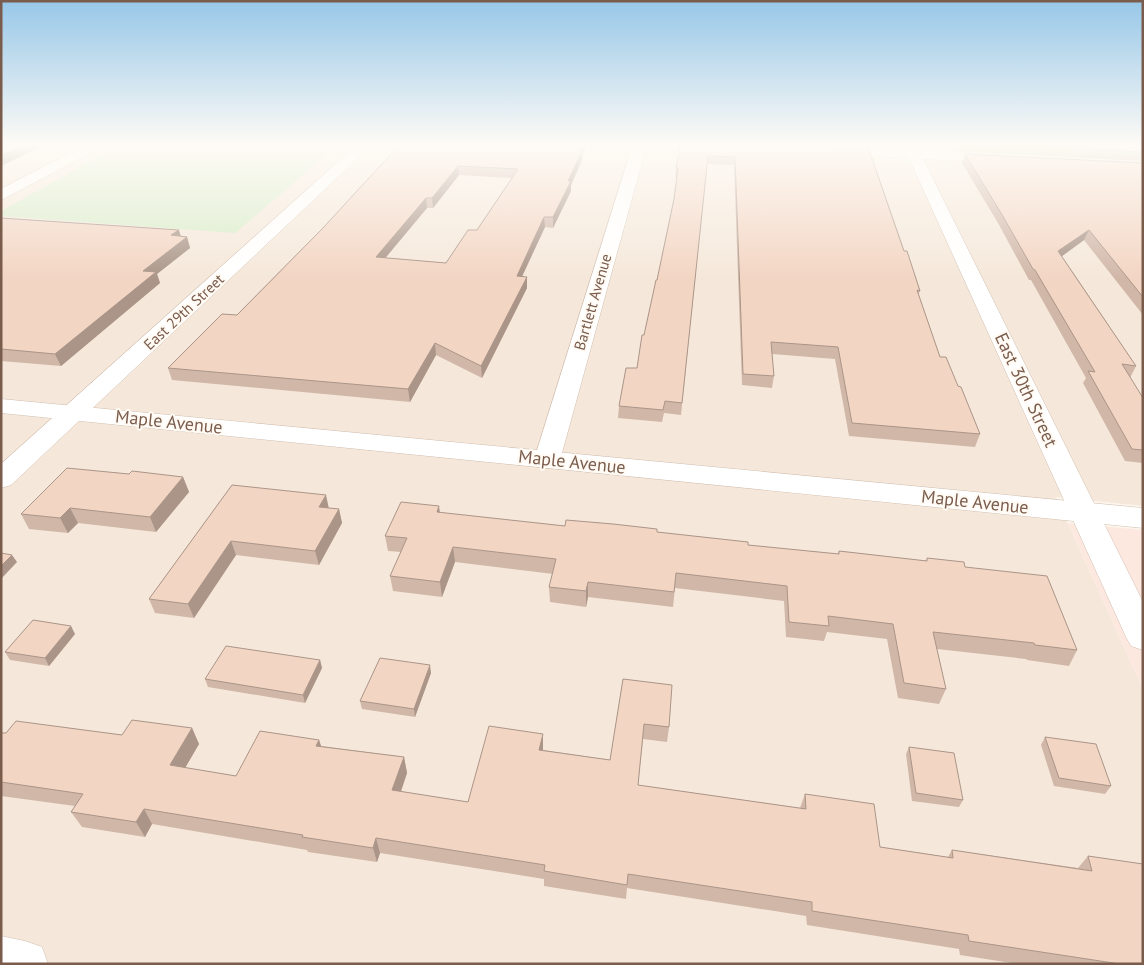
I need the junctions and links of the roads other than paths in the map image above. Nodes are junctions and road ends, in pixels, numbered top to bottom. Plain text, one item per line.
1 (12, 189) edge
2 (317, 189) edge
3 (627, 189) edge
4 (931, 189) edge
5 (1, 195) edge
6 (1, 406) edge
7 (73, 413) junction
8 (547, 460) junction
9 (1, 479) edge
10 (1084, 512) junction
11 (1143, 518) edge
12 (1143, 637) edge
13 (1, 959) edge
14 (25, 964) edge

1 - 5 street
2 - 7 street, East 29th Street
3 - 8 street, Bartlett Avenue
4 - 10 street, East 30th Street
6 - 7 street, Maple Avenue
7 - 8 street, Maple Avenue
7 - 9 street, East 29th Street
8 - 10 street, Maple Avenue
10 - 11 street, Maple Avenue
10 - 12 street, East 30th Street
13 - 14 street

